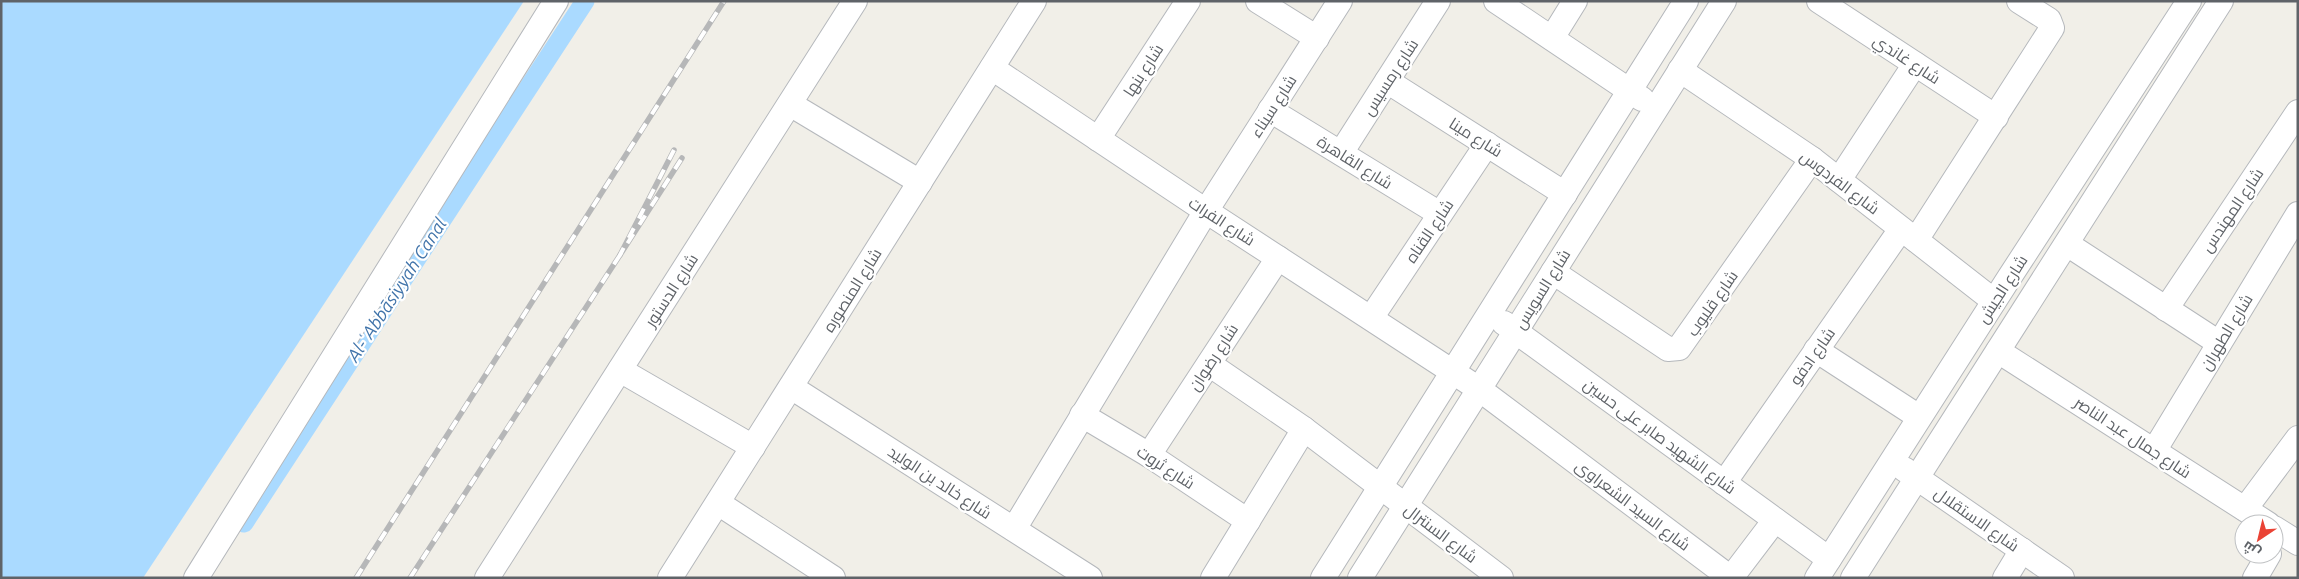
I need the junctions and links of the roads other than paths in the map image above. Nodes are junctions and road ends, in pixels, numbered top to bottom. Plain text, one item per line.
1 (556, 1) edge
2 (855, 1) edge
3 (1034, 1) edge
4 (1188, 1) edge
5 (1258, 1) edge
6 (1340, 1) edge
7 (1438, 1) edge
8 (1496, 1) edge
9 (1575, 1) edge
10 (1686, 1) edge
11 (1724, 1) edge
12 (1819, 1) edge
13 (2019, 1) edge
14 (2189, 1) edge
15 (2221, 1) edge
16 (1316, 38) junction
17 (1552, 38) junction
18 (1915, 64) junction
19 (992, 68) junction
20 (1680, 70) junction
21 (1387, 80) junction
22 (1629, 91) junction
23 (790, 104) junction
24 (1656, 109) junction
25 (1270, 110) junction
26 (1996, 117) junction
27 (2295, 121) edge
28 (1098, 139) junction
29 (1487, 144) junction
30 (1341, 154) junction
31 (1812, 159) junction
32 (1840, 180) junction
33 (920, 182) junction
34 (1565, 194) junction
35 (1206, 211) junction
36 (1440, 214) junction
37 (2298, 214) edge
38 (1908, 234) junction
39 (2066, 244) junction
40 (1278, 258) junction
41 (1553, 272) junction
42 (2009, 278) junction
43 (2034, 294) junction
44 (1994, 301) junction
45 (2166, 309) junction
46 (1490, 313) junction
47 (1371, 318) junction
48 (1516, 331) junction
49 (2219, 343) junction
50 (1816, 350) junction
51 (1998, 351) junction
52 (1209, 364) junction
53 (620, 370) junction
54 (1454, 372) junction
55 (791, 387) junction
56 (1479, 389) junction
57 (1082, 415) junction
58 (1919, 418) junction
59 (1304, 429) junction
60 (2298, 438) edge
61 (753, 447) junction
62 (2154, 451) junction
63 (1149, 455) junction
64 (1893, 460) junction
65 (1917, 478) junction
66 (1724, 483) junction
67 (1381, 488) junction
68 (718, 503) junction
69 (1405, 506) junction
70 (2245, 509) junction
71 (2252, 514) edge
72 (1775, 520) junction
73 (1248, 521) junction
74 (1014, 529) junction
75 (2022, 550) junction
76 (2263, 564) edge
77 (1823, 569) edge
78 (673, 577) edge
79 (196, 578) edge
80 (487, 578) edge
81 (833, 578) edge
82 (1090, 578) edge
83 (1213, 578) edge
84 (1323, 578) edge
85 (1360, 578) edge
86 (1500, 578) edge
87 (1853, 578) edge
88 (2005, 578) edge
89 (2062, 578) edge
90 (2255, 578) edge

1 - 79 street
2 - 23 street, شارع الدستور
3 - 19 street, شارع المنصوره
4 - 28 street, شارع بنها
5 - 16 street
6 - 16 street, شارع سيناء
7 - 21 street, شارع رمسيس
8 - 17 street
9 - 17 street
10 - 22 street, شارع السويس
11 - 20 street, شارع السويس
12 - 18 street, شارع غاندي
13 - 26 street, شارع ادفو
14 - 42 street, شارع الجيش
15 - 39 street, شارع الجيش
16 - 25 street, شارع سيناء
17 - 22 street
18 - 26 street, شارع غاندي
18 - 32 street
19 - 28 street, شارع الفرات
19 - 33 street, شارع المنصوره
20 - 24 street, شارع السويس
20 - 31 street, شارع الفردوس
21 - 29 street, شارع مينا
21 - 30 street, شارع رمسيس
22 - 24 street
22 - 34 street, شارع السويس
23 - 33 street
23 - 53 street, شارع الدستور
24 - 41 street, شارع السويس
25 - 30 street, شارع القاهرة
25 - 35 street, شارع سيناء
26 - 38 street, شارع ادفو
27 - 45 street, شارع المهندس
28 - 35 street, شارع الفرات
29 - 34 street, شارع مينا
29 - 36 street, شارع القناه
30 - 36 street, شارع القاهرة
31 - 32 street, شارع الفردوس
31 - 41 street, شارع قليوب
32 - 38 street, شارع الفردوس
33 - 55 street, شارع المنصوره
34 - 46 street, شارع السويس
35 - 40 street, شارع الفرات
35 - 57 street, شارع سيناء
36 - 47 street, شارع القناه
37 - 49 street, شارع الطهران
38 - 44 street, شارع الفردوس
38 - 50 street, شارع ادفو
39 - 43 street, شارع الجيش
39 - 45 street
40 - 47 street, شارع الفرات
40 - 52 street, شارع رضوان
41 - 48 street, شارع السويس
42 - 43 street
42 - 44 street, شارع الجيش
43 - 51 street, شارع الجيش
44 - 58 street, شارع الجيش
45 - 49 street
46 - 48 street, شارع الشهيد صابر على حسين
46 - 54 street, شارع السويس
47 - 54 street, شارع الفرات
48 - 56 street, شارع السويس
48 - 66 street, شارع الشهيد صابر على حسين
49 - 62 street, شارع الطهران
50 - 58 street
50 - 66 street, شارع ادفو
51 - 62 street, شارع جمال عبد الناصر
51 - 65 street, شارع الجيش
52 - 59 street, شارع السنترال
52 - 63 street, شارع رضوان
53 - 61 street
53 - 80 street, شارع الدستور
54 - 56 street, شارع الفرات
54 - 67 street, شارع السويس
55 - 61 street, شارع المنصوره
55 - 74 street, شارع خالد بن الوليد
56 - 69 street, شارع السويس
56 - 72 street, شارع السيد الشعراوى
57 - 63 street, شارع ثروت
57 - 74 street, شارع سيناء
58 - 64 street, شارع الجيش
59 - 67 street, شارع السنترال
59 - 73 street
60 - 70 street
61 - 68 street, شارع المنصوره
62 - 70 street, شارع جمال عبد الناصر
63 - 73 street, شارع ثروت
64 - 65 street, شارع الاستقلال
64 - 77 street, شارع الجيش
65 - 75 street, شارع الاستقلال
65 - 87 street, شارع الجيش
66 - 72 street, شارع الشهيد صابر على حسين
67 - 69 street, شارع السنترال
67 - 84 street, شارع السويس
68 - 78 street, شارع المنصوره
68 - 81 street
69 - 85 street, شارع السويس
69 - 86 street, شارع السنترال
70 - 71 street, شارع جمال عبد الناصر
72 - 77 street, شارع الشهيد صابر على حسين
73 - 83 street
74 - 82 street, شارع خالد بن الوليد
75 - 88 street
75 - 89 street, شارع الاستقلال
76 - 90 street

